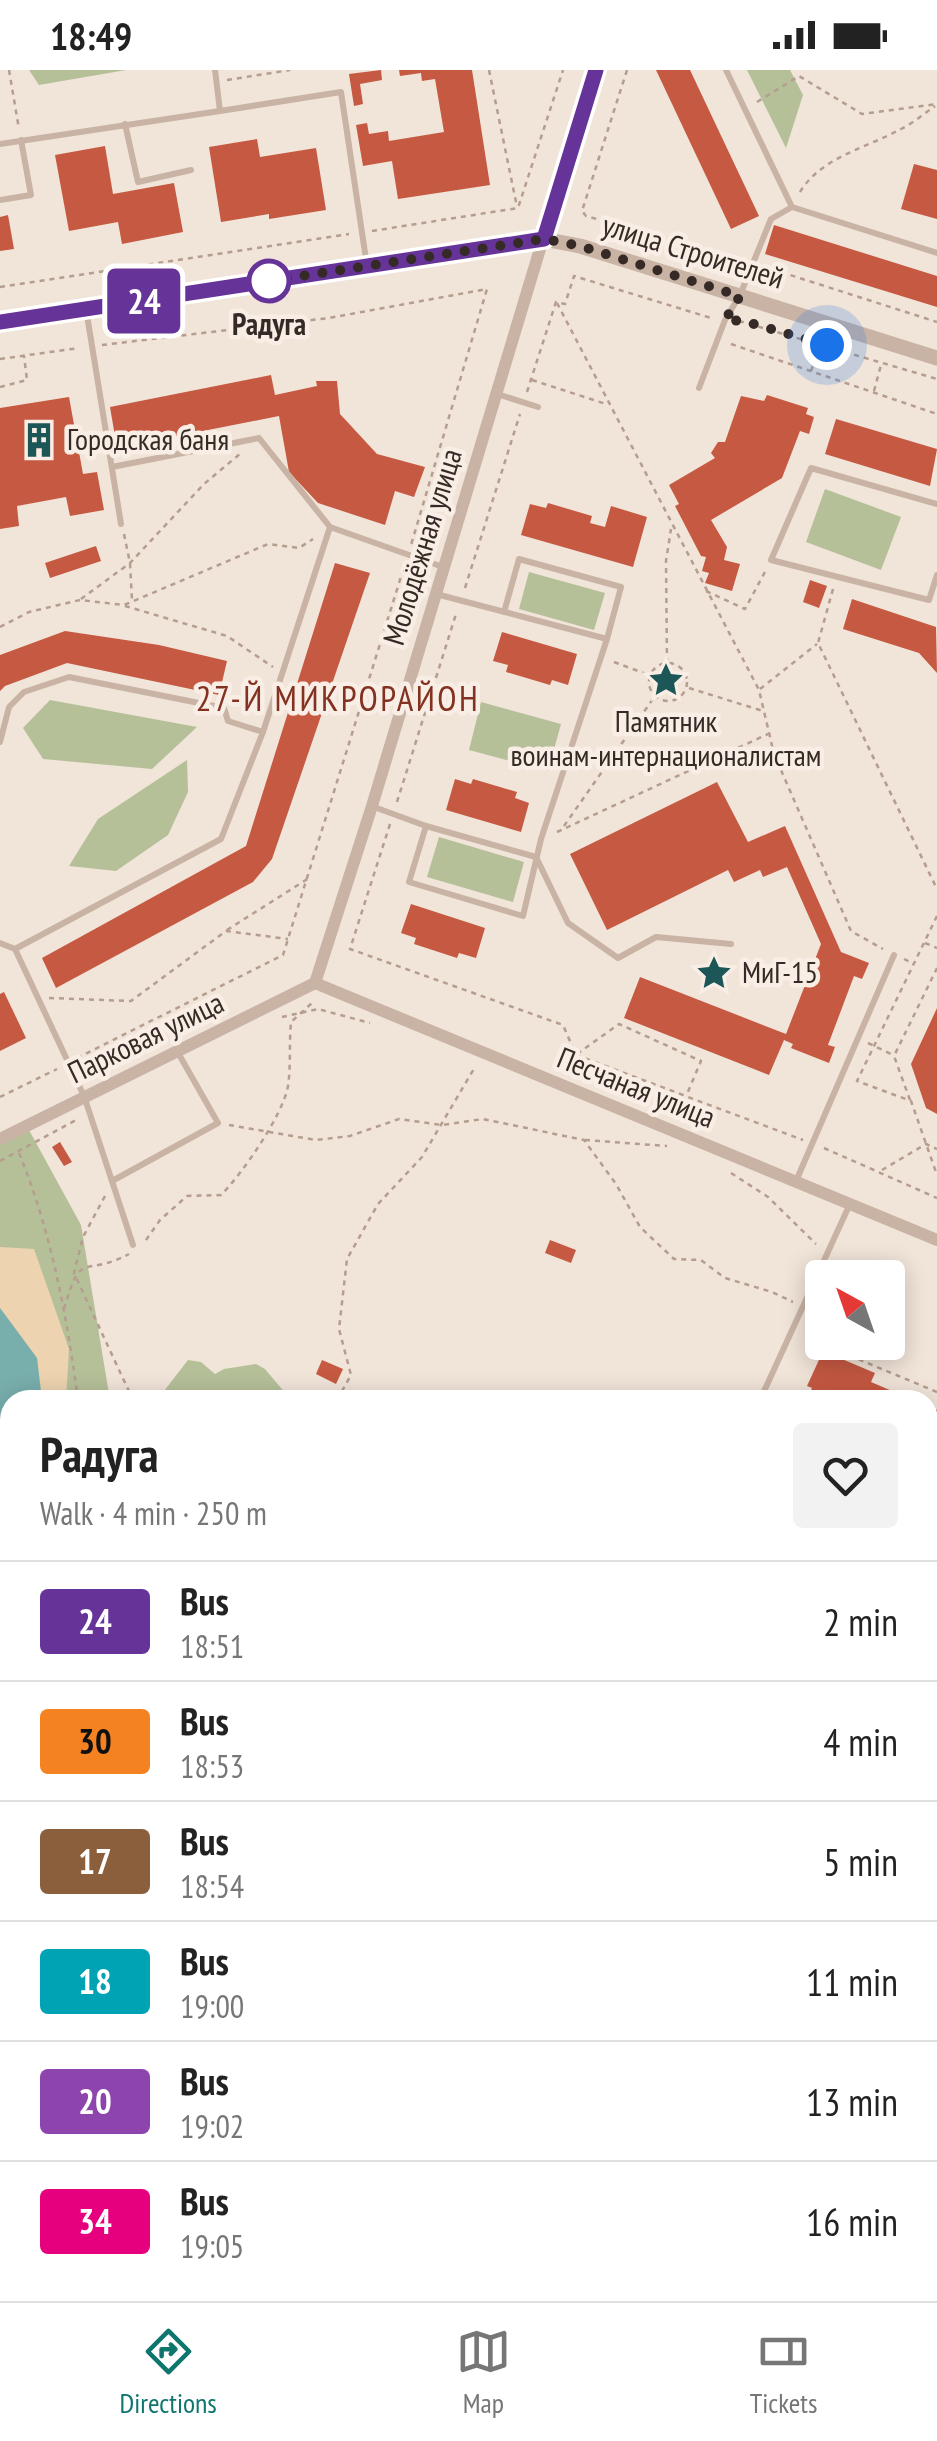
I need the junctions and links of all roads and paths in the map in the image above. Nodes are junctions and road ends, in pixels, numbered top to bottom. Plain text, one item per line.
1 (9, 70) edge
2 (215, 70) edge
3 (287, 70) edge
4 (491, 70) edge
5 (564, 70) edge
6 (596, 70) edge
7 (627, 70) edge
8 (726, 70) edge
9 (216, 82) junction
10 (220, 110) junction
11 (745, 110) junction
12 (125, 124) junction
13 (21, 140) junction
14 (0, 144) edge
15 (191, 170) dead end
16 (0, 200) edge
17 (792, 206) junction
18 (518, 208) junction
19 (582, 211) dead end
20 (362, 232) junction
21 (544, 239) junction
22 (937, 253) edge
23 (366, 266) junction
24 (574, 276) dead end
25 (0, 287) edge
26 (740, 296) junction
27 (556, 302) dead end
28 (86, 309) junction
29 (725, 320) junction
30 (0, 322) edge
31 (721, 330) junction
32 (820, 343) junction
33 (94, 346) junction
34 (24, 355) junction
35 (937, 358) edge
36 (0, 359) edge
37 (882, 362) junction
38 (811, 372) junction
39 (531, 380) dead end
40 (937, 380) edge
41 (0, 387) edge
42 (700, 388) dead end
43 (873, 393) junction
44 (496, 394) junction
45 (609, 405) junction
46 (538, 408) dead end
47 (937, 414) edge
48 (259, 438) junction
49 (112, 467) junction
50 (937, 504) edge
51 (122, 524) joint
52 (330, 527) junction
53 (671, 527) junction
54 (408, 555) junction
55 (772, 560) junction
56 (130, 563) junction
57 (443, 567) junction
58 (937, 576) edge
59 (836, 578) junction
60 (705, 590) junction
61 (435, 593) junction
62 (80, 600) junction
63 (929, 600) junction
64 (132, 602) junction
65 (124, 605) junction
66 (937, 605) edge
67 (504, 612) junction
68 (0, 626) edge
69 (607, 640) junction
70 (818, 644) junction
71 (602, 658) junction
72 (667, 663) junction
73 (283, 673) junction
74 (650, 676) junction
75 (686, 687) junction
76 (758, 690) junction
77 (656, 696) junction
78 (764, 712) junction
79 (263, 732) junction
80 (770, 734) junction
81 (0, 742) edge
82 (372, 806) junction
83 (426, 826) junction
84 (561, 830) junction
85 (541, 839) junction
86 (536, 857) junction
87 (309, 878) junction
88 (937, 889) edge
89 (937, 916) edge
90 (226, 931) junction
91 (290, 940) junction
92 (924, 942) junction
93 (0, 943) edge
94 (731, 944) dead end
95 (937, 948) edge
96 (15, 949) junction
97 (350, 949) dead end
98 (894, 955) joint
99 (937, 968) edge
100 (322, 986) junction
101 (38, 997) junction
102 (303, 1011) junction
103 (278, 1019) dead end
104 (380, 1026) dead end
105 (858, 1038) junction
106 (874, 1046) junction
107 (177, 1050) junction
108 (484, 1052) junction
109 (576, 1055) junction
110 (894, 1056) junction
111 (68, 1063) junction
112 (686, 1095) junction
113 (84, 1096) junction
114 (0, 1097) edge
115 (911, 1101) junction
116 (90, 1112) junction
117 (218, 1124) junction
118 (442, 1124) junction
119 (267, 1132) junction
120 (0, 1139) edge
121 (584, 1140) junction
122 (656, 1141) dead end
123 (810, 1143) junction
124 (926, 1144) junction
125 (937, 1149) edge
126 (19, 1151) junction
127 (0, 1161) edge
128 (880, 1171) junction
129 (937, 1175) edge
130 (752, 1178) dead end
131 (112, 1181) junction
132 (796, 1182) junction
133 (937, 1198) edge
134 (850, 1204) junction
135 (937, 1240) edge
136 (133, 1245) dead end
137 (827, 1255) junction
138 (74, 1274) junction
139 (803, 1307) junction
140 (64, 1309) junction
141 (860, 1360) edge
142 (76, 1390) edge
143 (129, 1390) edge
144 (343, 1390) edge
145 (765, 1390) edge
146 (932, 1390) edge

1 - 13 path
2 - 9 lane
3 - 9 path
4 - 18 path
5 - 18 path
6 - 21 street
7 - 19 path
8 - 11 lane
9 - 10 lane
10 - 12 lane
10 - 20 lane
11 - 17 lane
11 - 17 path
12 - 13 lane
12 - 15 lane
13 - 14 lane
13 - 16 lane
17 - 22 lane
17 - 26 lane
18 - 20 path
20 - 23 lane
20 - 25 path
21 - 23 street
21 - 26 street, улица Строителей
21 - 44 street, Молодёжная улица
23 - 28 street
24 - 29 path
26 - 29 lane
26 - 35 street, улица Строителей
27 - 45 path
28 - 30 street
28 - 33 lane
29 - 31 lane
29 - 32 path
31 - 38 path
31 - 42 lane
32 - 37 path
32 - 38 path
33 - 34 path
33 - 49 lane
33 - 54 path
34 - 36 path
34 - 41 path
37 - 40 path
37 - 43 path
38 - 43 path
39 - 45 path
43 - 47 path
44 - 46 lane
44 - 57 street, Молодёжная улица
45 - 53 path
48 - 49 lane
48 - 52 lane
48 - 56 path
49 - 51 lane
50 - 55 lane
51 - 56 path
52 - 54 lane
52 - 64 path
52 - 73 lane
53 - 60 path
53 - 72 path
54 - 57 lane
54 - 87 path
55 - 59 lane
55 - 60 path
56 - 62 path
56 - 64 path
57 - 61 street, Молодёжная улица
58 - 63 lane
59 - 63 lane
59 - 70 path
60 - 76 path
61 - 67 lane
61 - 82 street, Молодёжная улица
62 - 65 path
62 - 68 path
63 - 66 lane
64 - 65 path
65 - 73 path
67 - 69 lane
67 - 69 lane
69 - 71 lane
70 - 76 path
70 - 88 path
71 - 74 path
71 - 85 lane
72 - 74 path
72 - 75 path
73 - 79 lane
74 - 77 path
75 - 77 path
75 - 78 path
76 - 78 path
77 - 84 path
78 - 80 path
79 - 81 lane
79 - 96 lane
80 - 84 path
80 - 98 path
82 - 83 lane
82 - 100 street, Молодёжная улица
83 - 86 lane
83 - 86 lane
84 - 85 path
85 - 86 lane
86 - 94 lane
87 - 90 path
87 - 91 path
89 - 92 path
90 - 91 path
90 - 101 path
91 - 111 path
92 - 95 path
92 - 106 path
93 - 96 lane
96 - 101 lane
97 - 109 path
98 - 105 lane
99 - 110 path
100 - 102 path
100 - 107 street, Парковая улица
100 - 108 street, Песчаная улица
101 - 111 lane
102 - 103 path
102 - 104 path
102 - 119 path
105 - 106 path
105 - 123 lane
106 - 110 path
106 - 115 path
107 - 113 street, Парковая улица
107 - 117 lane
108 - 118 path
108 - 132 street, Песчаная улица
109 - 112 path
109 - 112 path
110 - 115 path
111 - 113 lane
111 - 114 path
112 - 123 path
113 - 116 lane
113 - 120 street, Парковая улица
115 - 124 path
116 - 126 path
116 - 131 lane
117 - 119 path
117 - 131 lane
118 - 119 path
118 - 121 path
118 - 144 path
119 - 138 path
121 - 122 path
121 - 139 path
123 - 128 path
123 - 132 lane
124 - 125 path
124 - 128 path
124 - 129 path
126 - 127 path
126 - 140 path
128 - 133 path
130 - 137 path
131 - 136 lane
131 - 138 path
132 - 134 street, Песчаная улица
134 - 135 street, Песчаная улица
134 - 137 lane
137 - 139 lane
138 - 140 path
138 - 143 path
139 - 145 lane
140 - 142 path
141 - 146 path

